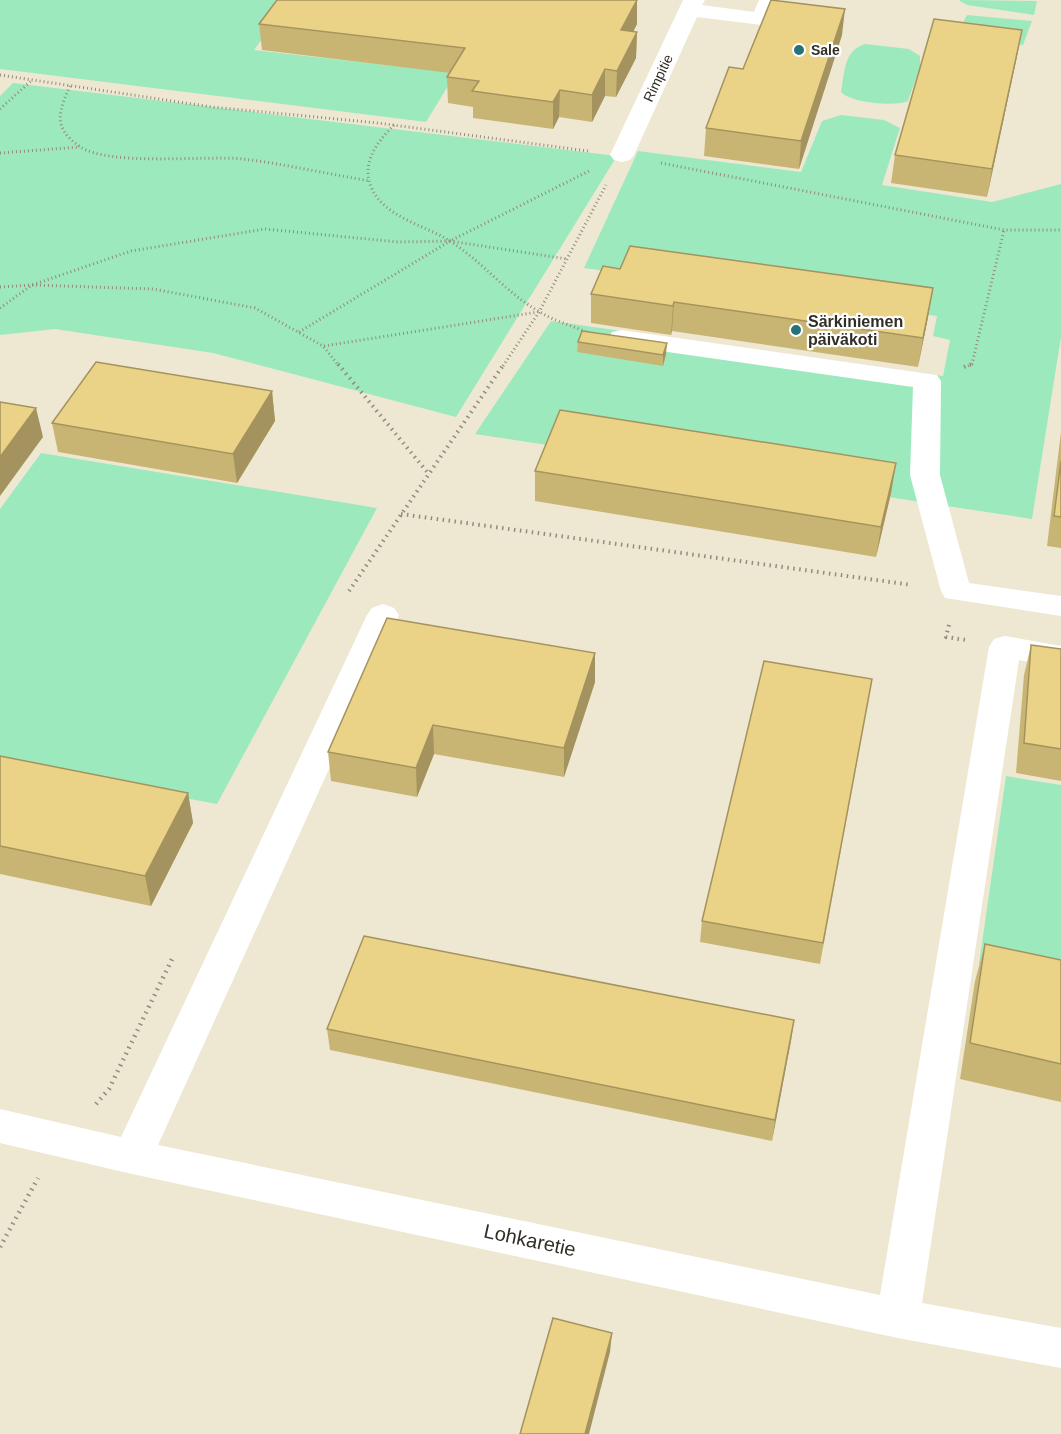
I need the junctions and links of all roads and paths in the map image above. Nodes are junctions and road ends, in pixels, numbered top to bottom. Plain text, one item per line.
1 (770, 0) edge
2 (692, 5) edge
3 (0, 75) edge
4 (32, 80) junction
5 (70, 86) junction
6 (0, 109) edge
7 (394, 125) junction
8 (80, 147) junction
9 (0, 153) edge
10 (622, 155) junction
11 (370, 181) junction
12 (1004, 230) junction
13 (1061, 230) edge
14 (450, 241) junction
15 (567, 259) dead end
16 (32, 285) junction
17 (0, 287) edge
18 (0, 308) edge
19 (539, 312) junction
20 (298, 332) junction
21 (589, 333) joint
22 (323, 346) junction
23 (927, 381) junction
24 (429, 474) dead end
25 (401, 514) dead end
26 (956, 591) junction
27 (1061, 606) edge
28 (383, 615) dead end
29 (1061, 657) edge
30 (0, 1125) edge
31 (60, 1140) junction
32 (132, 1157) junction
33 (0, 1247) edge
34 (898, 1318) junction
35 (1061, 1348) edge

1 - 2 street
2 - 10 street, Rimpitie
3 - 4 path
4 - 5 path
4 - 6 path
5 - 7 path
5 - 8 path
7 - 10 path
7 - 11 path
8 - 9 path
8 - 11 path
10 - 12 path
10 - 14 path
11 - 14 path
12 - 13 path
12 - 23 path
14 - 15 path
14 - 16 path
14 - 19 path
14 - 20 path
16 - 17 path
16 - 18 path
16 - 20 path
19 - 21 path
19 - 22 path
20 - 22 path
21 - 23 street
22 - 24 path
23 - 26 street
25 - 26 path
26 - 27 street
28 - 32 street
29 - 34 street
30 - 31 street, Lohkaretie
31 - 32 street, Lohkaretie
31 - 33 path
32 - 34 street, Lohkaretie
34 - 35 street, Lohkaretie

